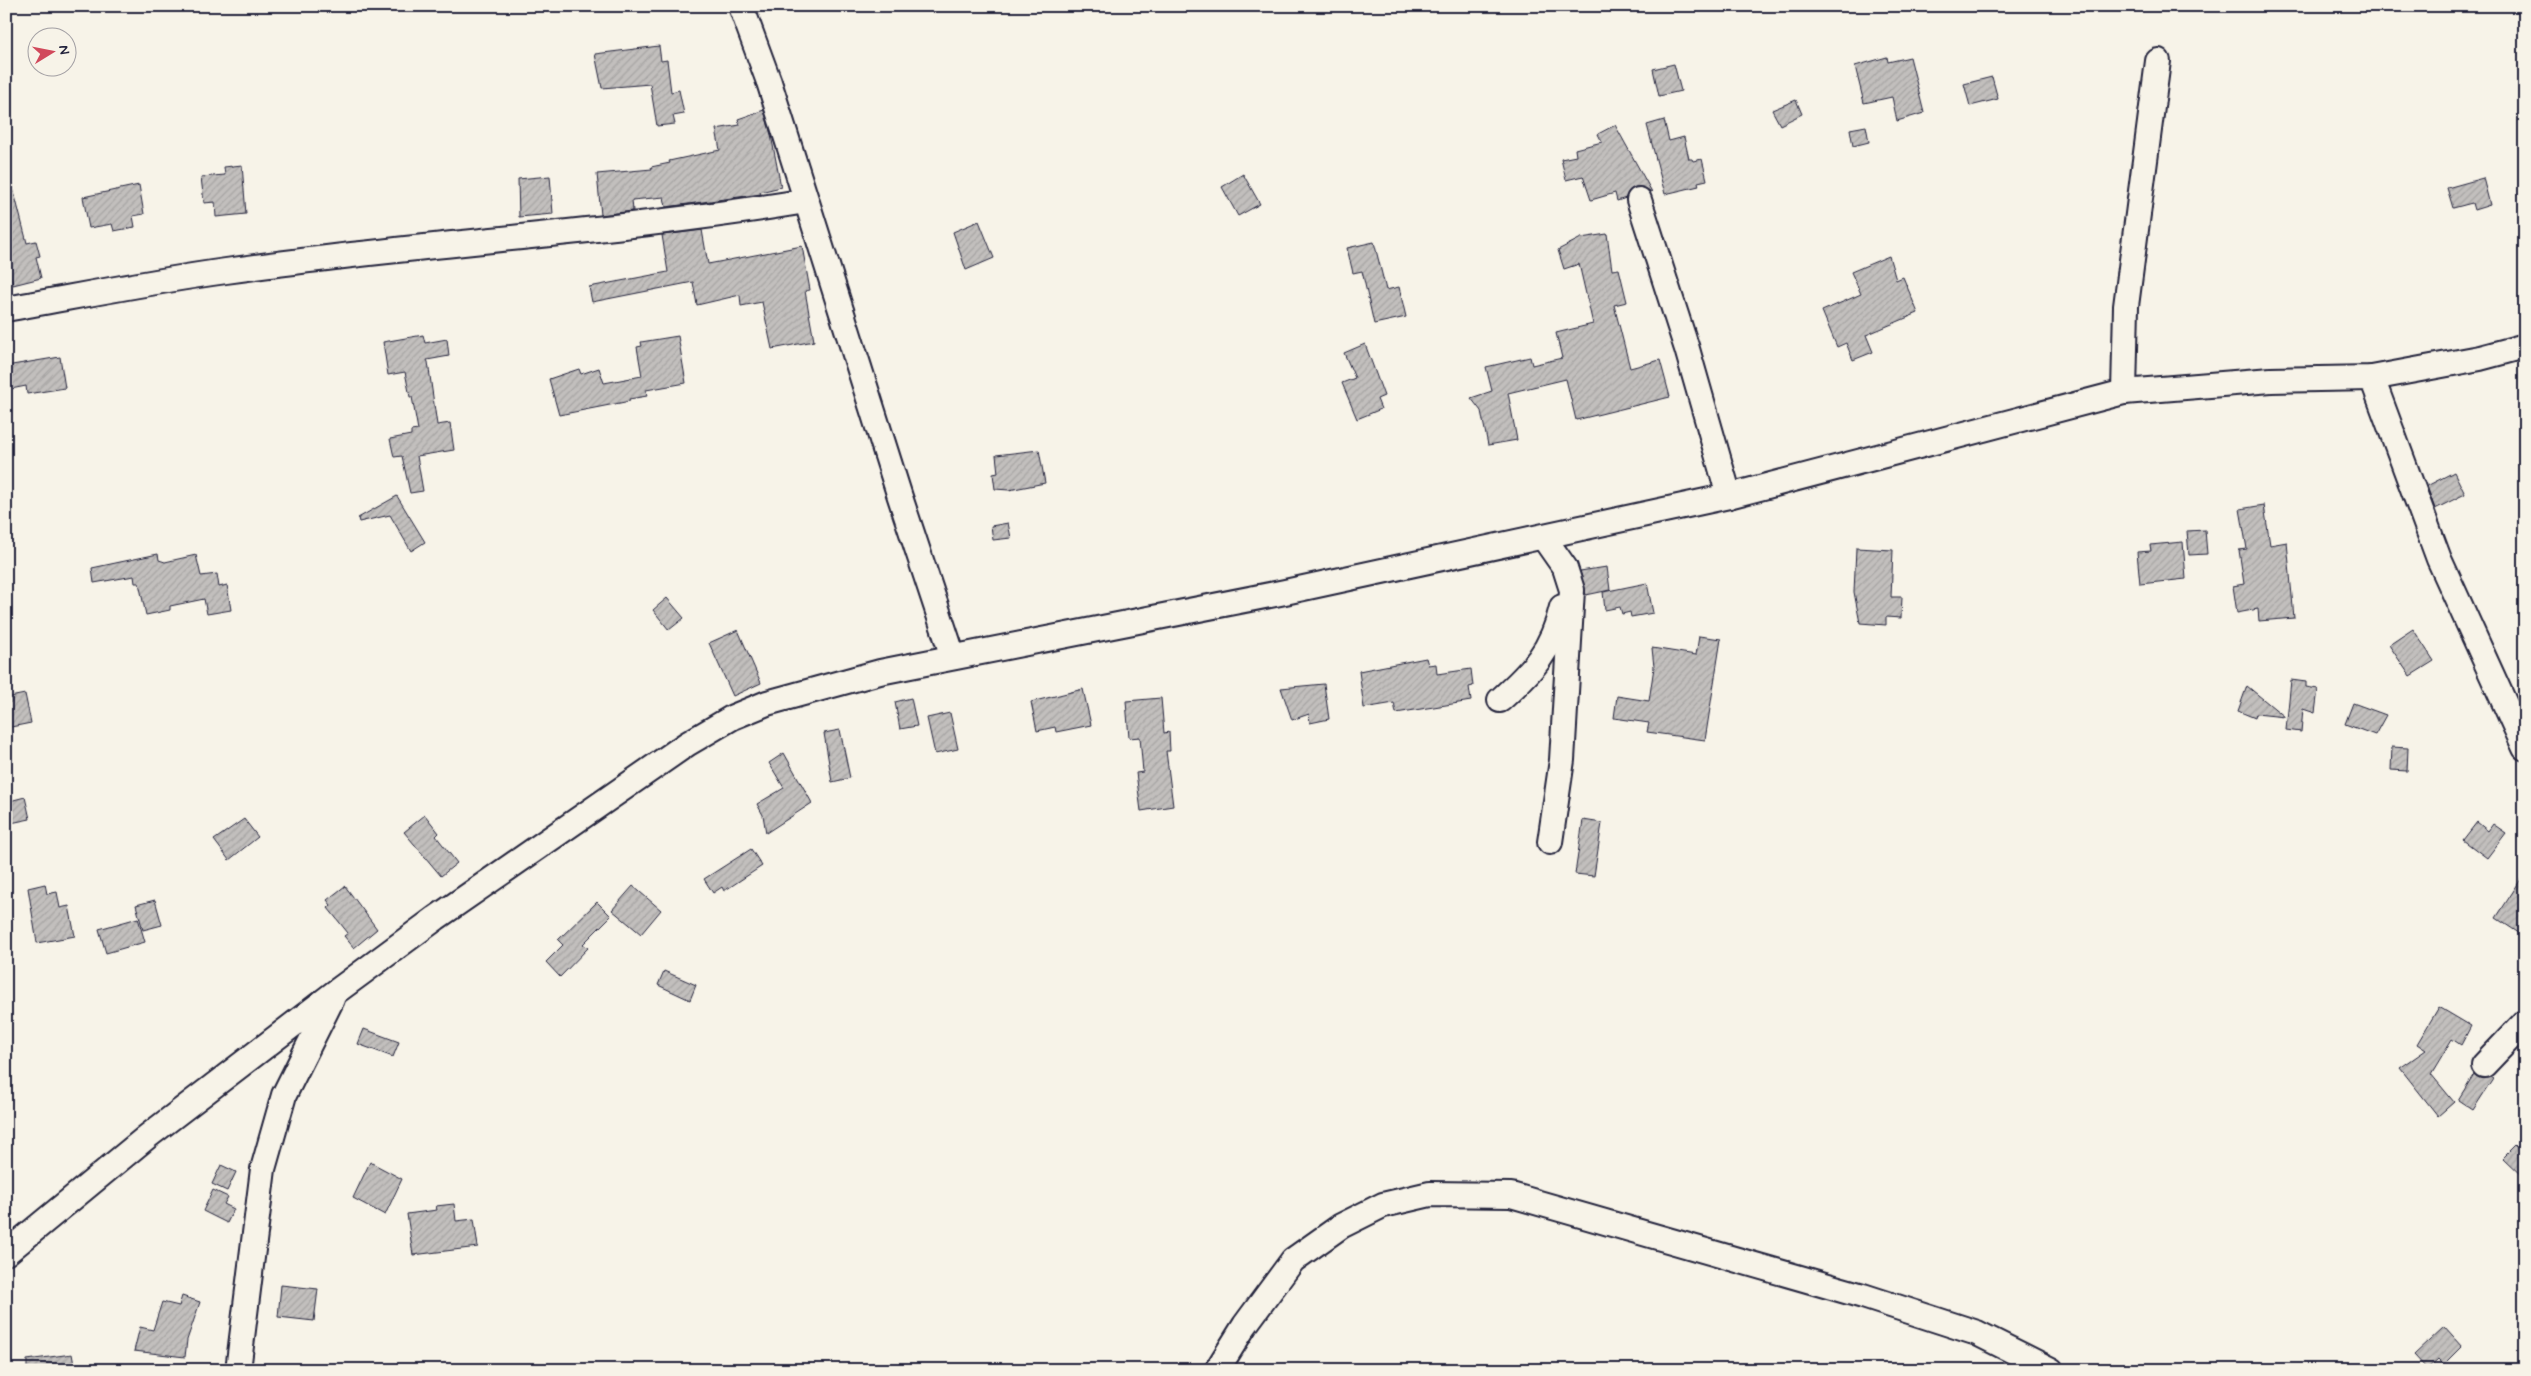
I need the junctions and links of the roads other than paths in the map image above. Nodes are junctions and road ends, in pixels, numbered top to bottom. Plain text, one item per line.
1 (741, 6) edge
2 (2158, 61) dead end
3 (1639, 200) dead end
4 (806, 201) junction
5 (6, 309) edge
6 (2525, 346) edge
7 (2372, 378) junction
8 (2124, 392) junction
9 (1729, 496) junction
10 (1544, 538) junction
11 (1565, 568) junction
12 (953, 657) junction
13 (1500, 700) dead end
14 (2525, 748) edge
15 (1550, 842) dead end
16 (337, 991) junction
17 (2525, 1022) edge
18 (2484, 1065) dead end
19 (6, 1253) edge
20 (238, 1370) edge
21 (1218, 1370) edge
22 (2051, 1370) edge

1 - 4 street
2 - 8 street
3 - 9 street
4 - 5 street
4 - 12 street
6 - 7 street
7 - 8 street
7 - 14 street
8 - 9 street
9 - 10 street
10 - 11 street
10 - 12 street
11 - 13 street
11 - 15 street
12 - 16 street
16 - 19 street
16 - 20 street
17 - 18 street
21 - 22 street

